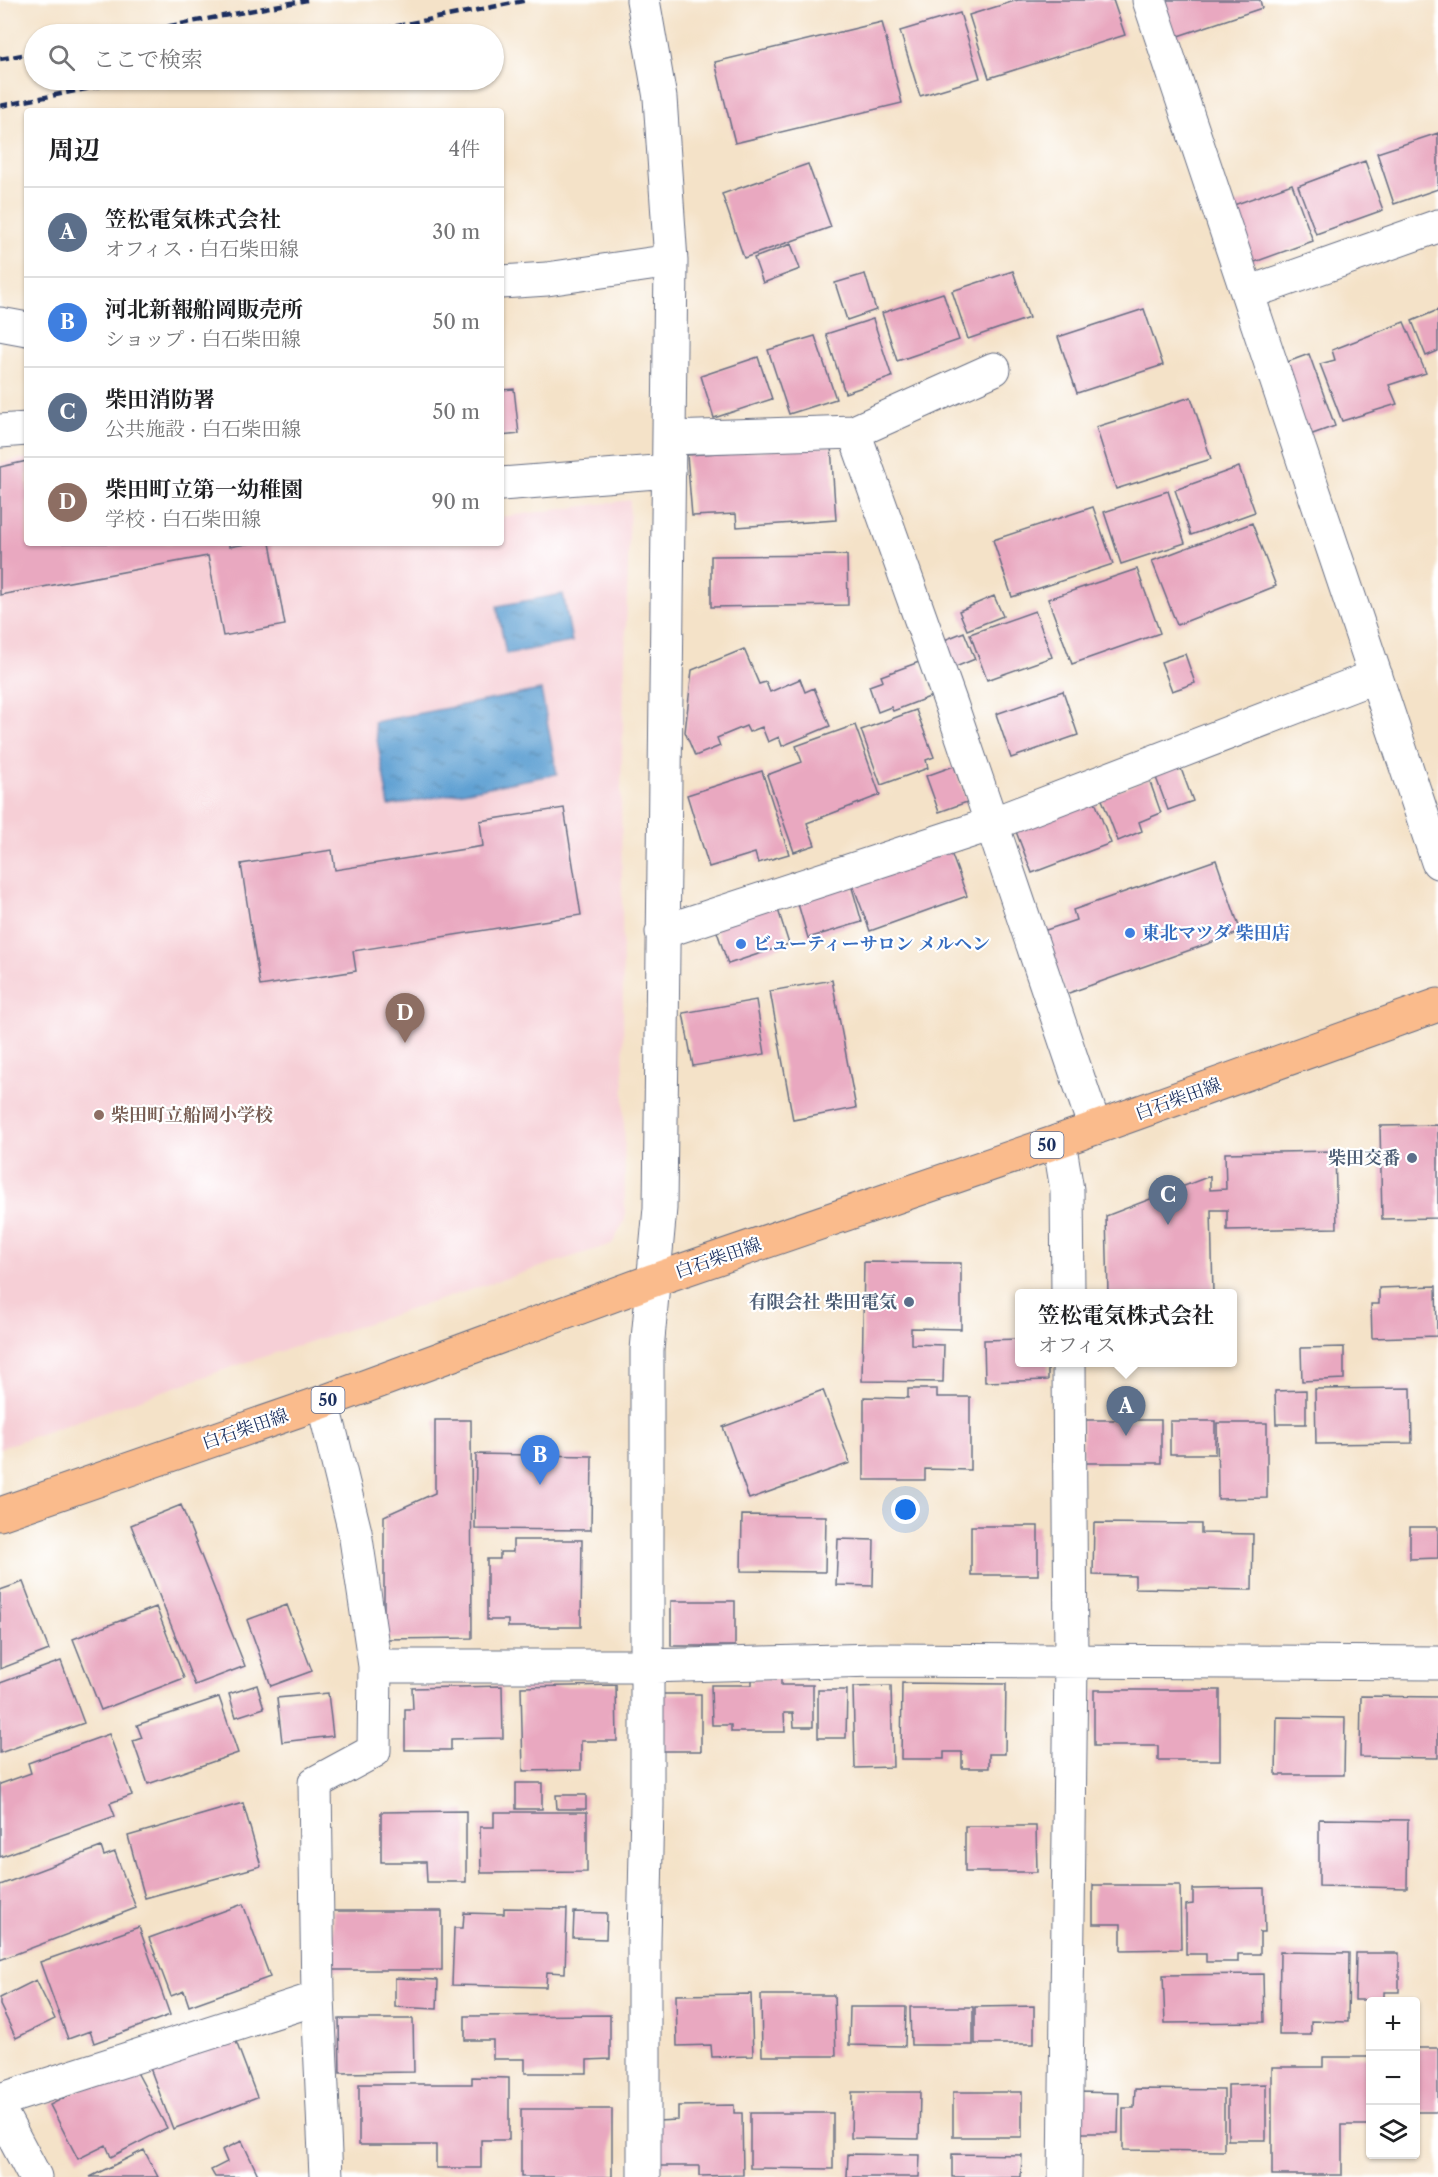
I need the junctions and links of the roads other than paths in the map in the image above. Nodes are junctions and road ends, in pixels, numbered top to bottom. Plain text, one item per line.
1 (643, 0) edge
2 (1149, 0) edge
3 (1438, 226) edge
4 (671, 261) junction
5 (504, 282) edge
6 (1248, 293) junction
7 (0, 324) edge
8 (24, 328) edge
9 (994, 369) dead end
10 (24, 429) edge
11 (0, 431) edge
12 (854, 432) junction
13 (669, 438) junction
14 (669, 471) junction
15 (504, 484) edge
16 (1376, 676) junction
17 (992, 824) junction
18 (1438, 862) edge
19 (662, 932) junction
20 (1438, 1005) edge
21 (1095, 1128) junction
22 (1059, 1141) junction
23 (654, 1280) junction
24 (1068, 1289) edge
25 (1069, 1367) edge
26 (323, 1402) junction
27 (0, 1514) edge
28 (1071, 1660) junction
29 (1438, 1663) edge
30 (375, 1666) junction
31 (646, 1666) junction
32 (318, 1998) junction
33 (0, 2100) edge
34 (0, 2112) edge
35 (35, 2177) edge
36 (326, 2177) edge
37 (644, 2177) edge
38 (1065, 2177) edge

1 - 4 street
2 - 6 street
3 - 6 street
4 - 5 street
4 - 13 street
6 - 16 street
7 - 8 street
9 - 12 street
10 - 11 street
12 - 13 street
12 - 17 street
13 - 14 street
14 - 15 street
14 - 19 street
16 - 17 street
16 - 18 street
17 - 19 street
17 - 21 street
19 - 23 street
20 - 21 main road, 白石柴田線 / 50
21 - 22 main road, 白石柴田線 / 50
22 - 23 main road, 白石柴田線 / 50
22 - 24 street
23 - 26 main road, 白石柴田線 / 50
23 - 31 street
25 - 28 street
26 - 27 main road, 白石柴田線 / 50
26 - 30 street
28 - 29 street
28 - 31 street
28 - 38 street
30 - 31 street
30 - 32 street
31 - 37 street
32 - 33 street
32 - 36 street
34 - 35 street

